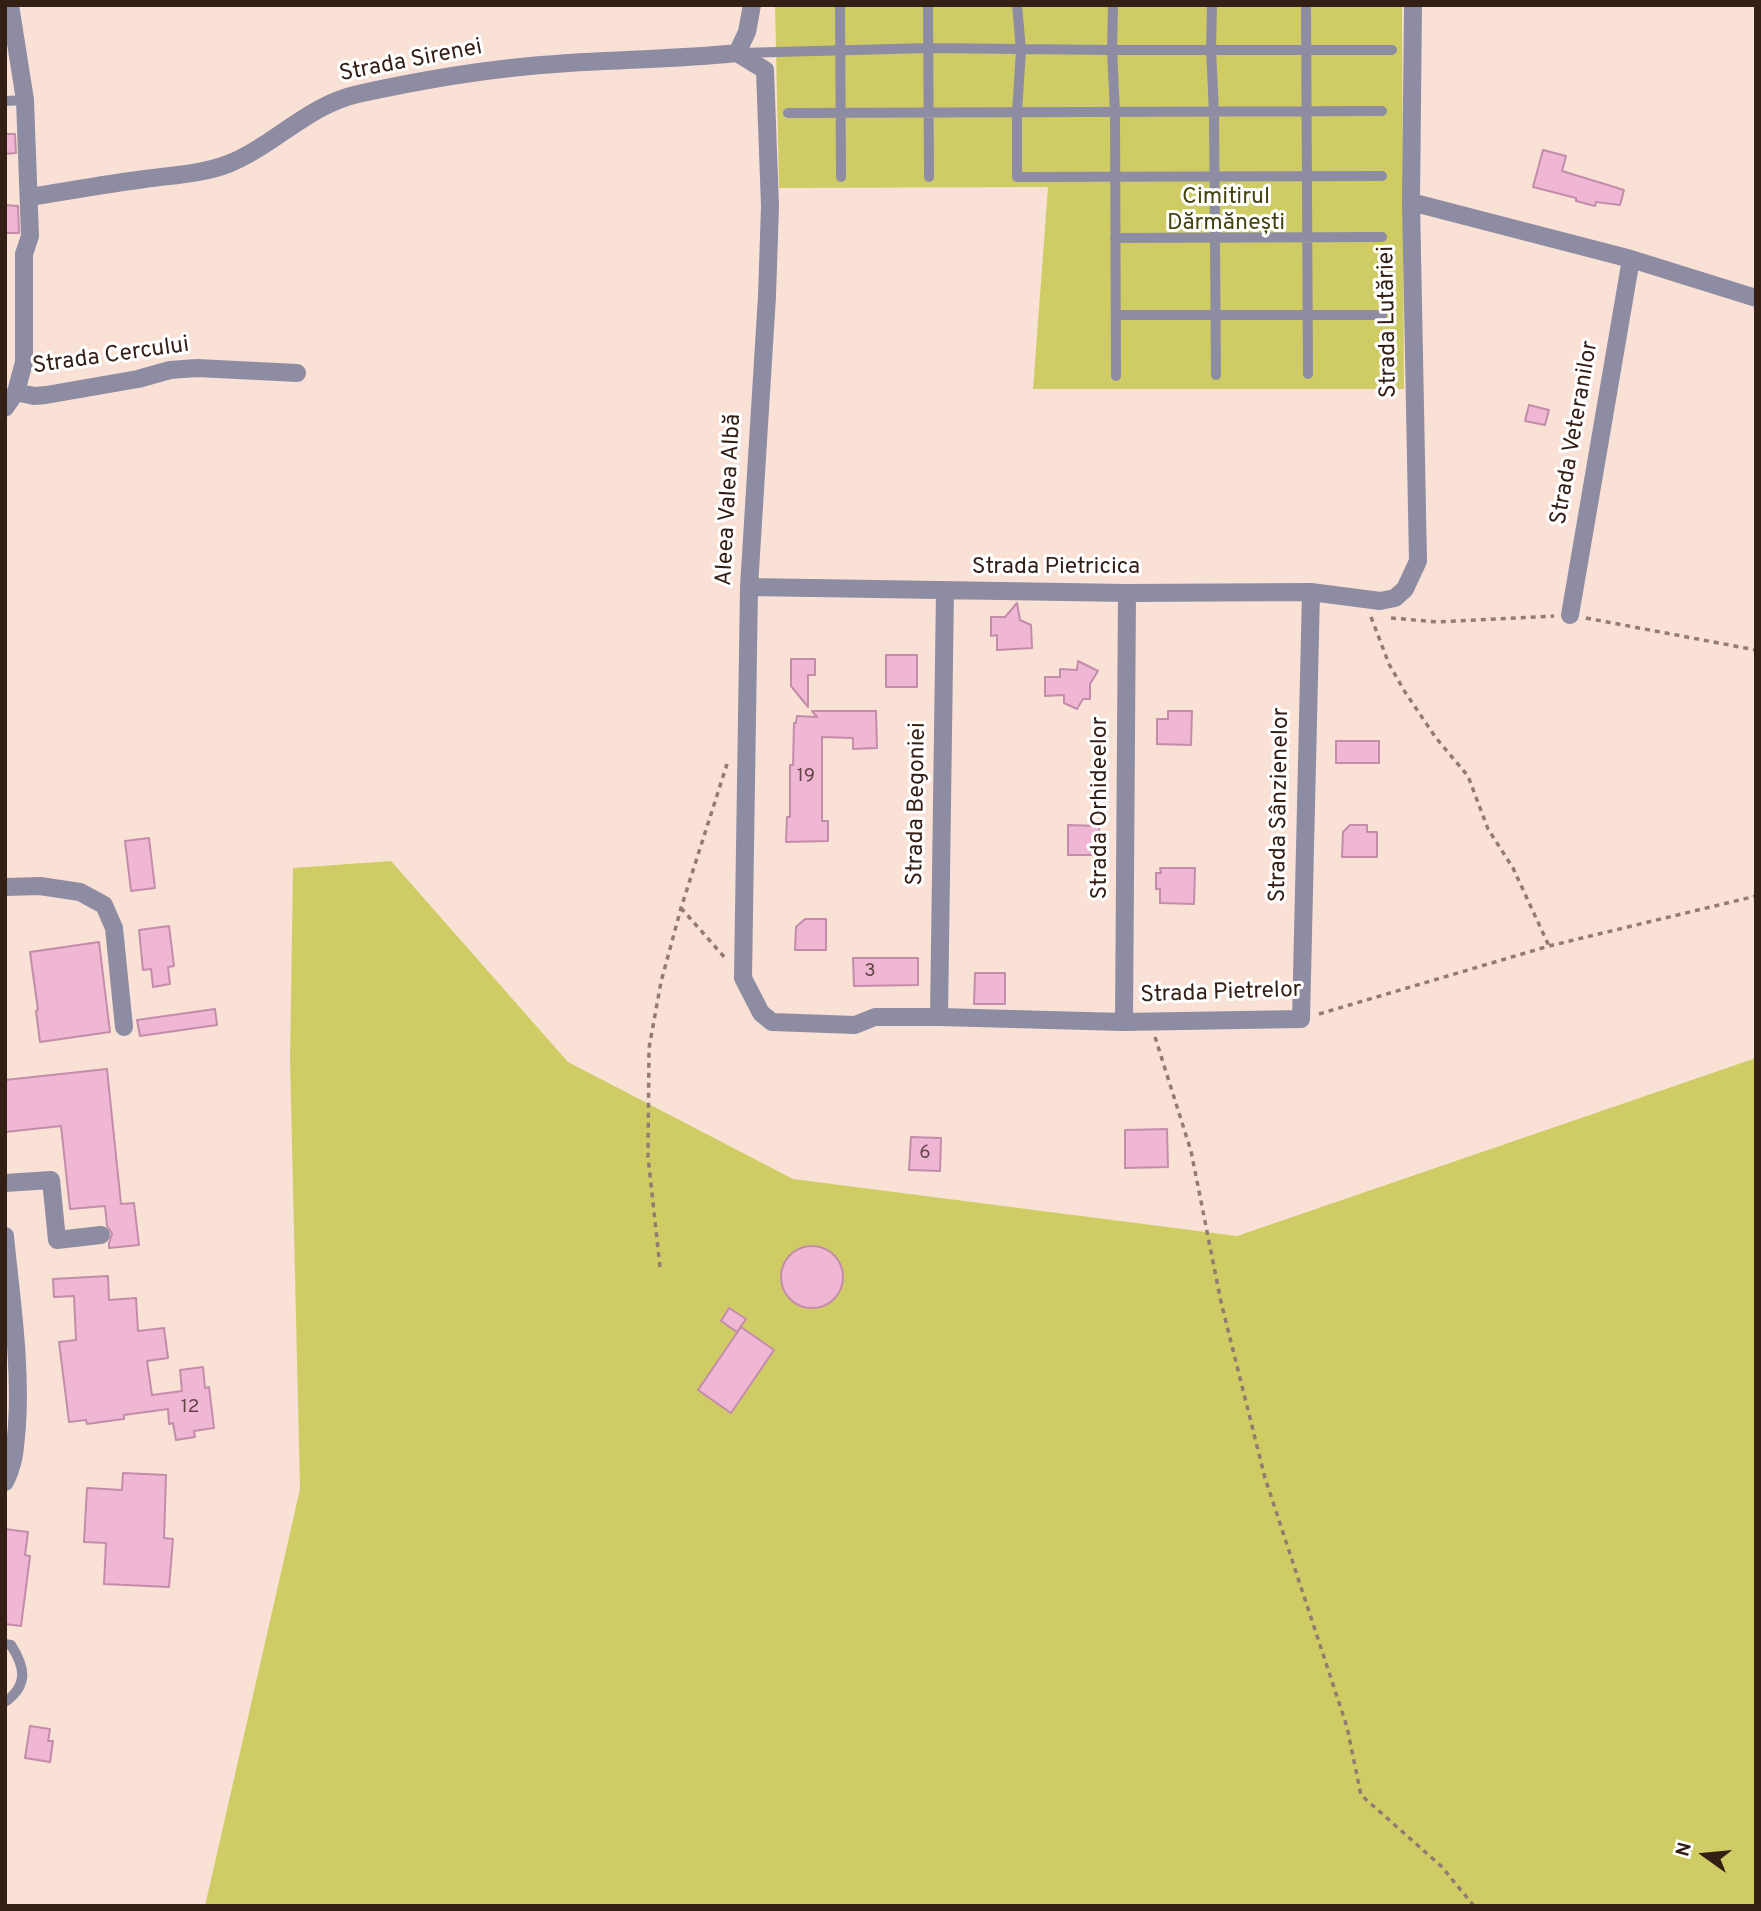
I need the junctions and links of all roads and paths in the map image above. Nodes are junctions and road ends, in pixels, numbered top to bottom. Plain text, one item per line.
1 (10, 5) edge
2 (752, 5) edge
3 (840, 5) edge
4 (928, 5) edge
5 (1017, 5) edge
6 (1113, 5) edge
7 (1212, 5) edge
8 (1306, 5) edge
9 (1413, 5) edge
10 (929, 48) junction
11 (1021, 50) junction
12 (1112, 50) junction
13 (1211, 50) junction
14 (1392, 50) dead end
15 (841, 51) junction
16 (1307, 51) junction
17 (737, 53) junction
18 (25, 100) junction
19 (5, 101) edge
20 (1306, 111) junction
21 (1382, 111) dead end
22 (1017, 112) junction
23 (1115, 112) junction
24 (1214, 112) junction
25 (788, 113) dead end
26 (840, 113) junction
27 (928, 113) junction
28 (1115, 176) junction
29 (1214, 176) junction
30 (1307, 176) junction
31 (1382, 176) dead end
32 (841, 177) dead end
33 (929, 177) dead end
34 (30, 197) junction
35 (1412, 202) junction
36 (1307, 237) junction
37 (1382, 237) dead end
38 (1115, 238) junction
39 (1214, 238) junction
40 (14, 254) edge
41 (1631, 259) junction
42 (1756, 298) edge
43 (1116, 315) junction
44 (1215, 315) junction
45 (1308, 315) junction
46 (1382, 315) dead end
47 (297, 373) dead end
48 (1308, 374) dead end
49 (1216, 375) dead end
50 (1116, 376) dead end
51 (16, 392) junction
52 (5, 408) edge
53 (749, 587) junction
54 (945, 591) junction
55 (1311, 592) junction
56 (1127, 593) junction
57 (1363, 599) junction
58 (1570, 615) dead end
59 (731, 753) dead end
60 (5, 887) edge
61 (1756, 896) edge
62 (681, 908) junction
63 (1549, 946) junction
64 (744, 978) junction
65 (761, 1013) joint
66 (939, 1017) junction
67 (1301, 1019) junction
68 (1124, 1022) junction
69 (1150, 1022) junction
70 (124, 1027) dead end
71 (5, 1183) edge
72 (101, 1235) dead end
73 (5, 1236) edge
74 (660, 1267) dead end
75 (5, 1482) edge
76 (5, 1644) edge
77 (5, 1702) edge
78 (1474, 1906) edge

1 - 18 street, Strada Cercului
2 - 17 street
3 - 15 lane
4 - 10 lane
5 - 11 lane
6 - 12 lane
7 - 13 lane
8 - 16 lane
9 - 35 street, Strada Lutăriei
10 - 11 lane
10 - 15 lane
10 - 27 lane
11 - 12 lane
11 - 22 lane
12 - 13 lane
12 - 23 lane
13 - 16 lane
13 - 24 lane
14 - 16 lane
15 - 17 lane
15 - 26 lane
16 - 20 lane
17 - 34 street, Strada Sirenei
17 - 53 street, Aleea Valea Albă
18 - 19 lane
18 - 34 street, Strada Cercului
20 - 21 lane
20 - 24 lane
20 - 30 lane
22 - 23 lane
22 - 27 lane
22 - 28 lane
23 - 24 lane
23 - 28 lane
24 - 29 lane
25 - 26 lane
26 - 27 lane
26 - 32 lane
27 - 33 lane
28 - 29 lane
28 - 38 lane
29 - 30 lane
29 - 39 lane
30 - 31 lane
30 - 36 lane
34 - 40 street, Strada Cercului
35 - 41 street
35 - 57 street, Strada Lutăriei
36 - 37 lane
36 - 39 lane
36 - 45 lane
38 - 39 lane
38 - 43 lane
39 - 44 lane
40 - 51 street, Strada Cercului
41 - 42 street
41 - 58 street, Strada Veteranilor
43 - 44 lane
43 - 50 lane
44 - 45 lane
44 - 49 lane
45 - 46 lane
45 - 48 lane
47 - 51 street, Strada Cercului
51 - 52 street, Strada Cercului
53 - 54 street, Strada Pietricica
53 - 64 street, Aleea Valea Albă
54 - 56 street, Strada Pietricica
54 - 66 street, Strada Begoniei
55 - 56 street, Strada Pietricica
55 - 57 street, Strada Pietricica
55 - 67 street, Strada Sânzienelor
56 - 68 street, Strada Orhideelor
57 - 63 path
59 - 62 path
60 - 70 street
61 - 63 path, Strada Pietrelor
62 - 64 path
62 - 74 path
63 - 67 path, Strada Pietrelor
64 - 65 street, Aleea Valea Albă
65 - 66 street, Strada Pietrelor
66 - 68 street, Strada Pietrelor
67 - 69 street, Strada Pietrelor
68 - 69 street, Strada Pietrelor
69 - 78 path
71 - 72 street
73 - 75 street
76 - 77 lane

